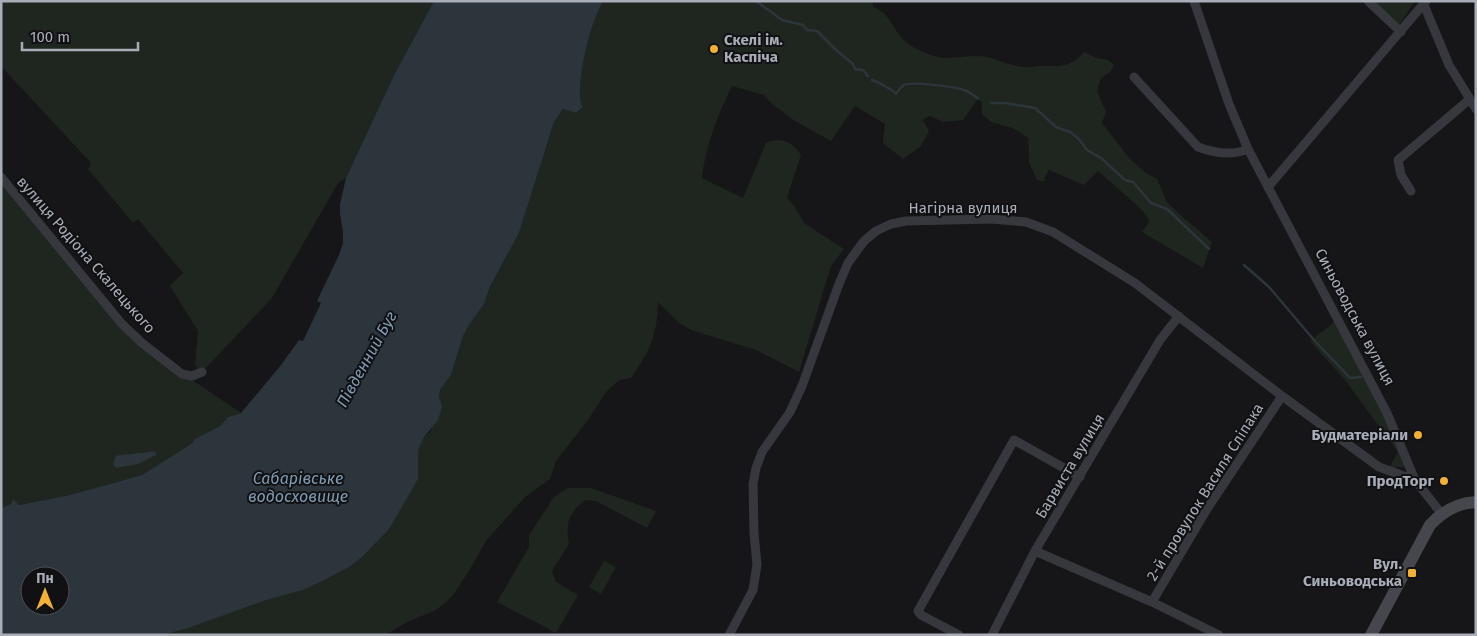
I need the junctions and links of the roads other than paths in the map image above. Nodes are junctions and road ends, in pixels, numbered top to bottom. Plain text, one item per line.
1 (1194, 1) edge
2 (1368, 1) edge
3 (1425, 3) edge
4 (1401, 32) junction
5 (1134, 77) dead end
6 (1470, 99) junction
7 (1476, 109) edge
8 (1248, 149) junction
9 (1, 177) edge
10 (1268, 187) junction
11 (1411, 191) dead end
12 (1179, 316) junction
13 (202, 372) dead end
14 (1282, 396) junction
15 (1080, 477) junction
16 (1415, 480) junction
17 (1476, 502) edge
18 (1442, 513) junction
19 (1035, 551) junction
20 (1152, 602) junction
21 (729, 635) edge
22 (959, 635) edge
23 (992, 635) edge
24 (1219, 635) edge
25 (1371, 635) edge

1 - 8 street, Синьоводська вулиця
2 - 4 street
3 - 4 street
3 - 6 street
4 - 10 street
5 - 8 street
6 - 7 street
6 - 11 street
8 - 10 street, Синьоводська вулиця
9 - 13 street, вулиця Родіона Скалецького
10 - 16 street, Синьоводська вулиця
12 - 14 street, Нагірна вулиця
12 - 15 street, Барвиста вулиця
12 - 21 street, Нагірна вулиця
14 - 16 street, Нагірна вулиця
14 - 20 street, 2-й провулок Василя Сліпака
15 - 19 street, Барвиста вулиця
15 - 22 street
16 - 18 street, Синьоводська вулиця
17 - 18 street
18 - 25 street
19 - 20 street, 2-й провулок Василя Сліпака
19 - 23 street, Барвиста вулиця
20 - 24 street, 2-й провулок Василя Сліпака

